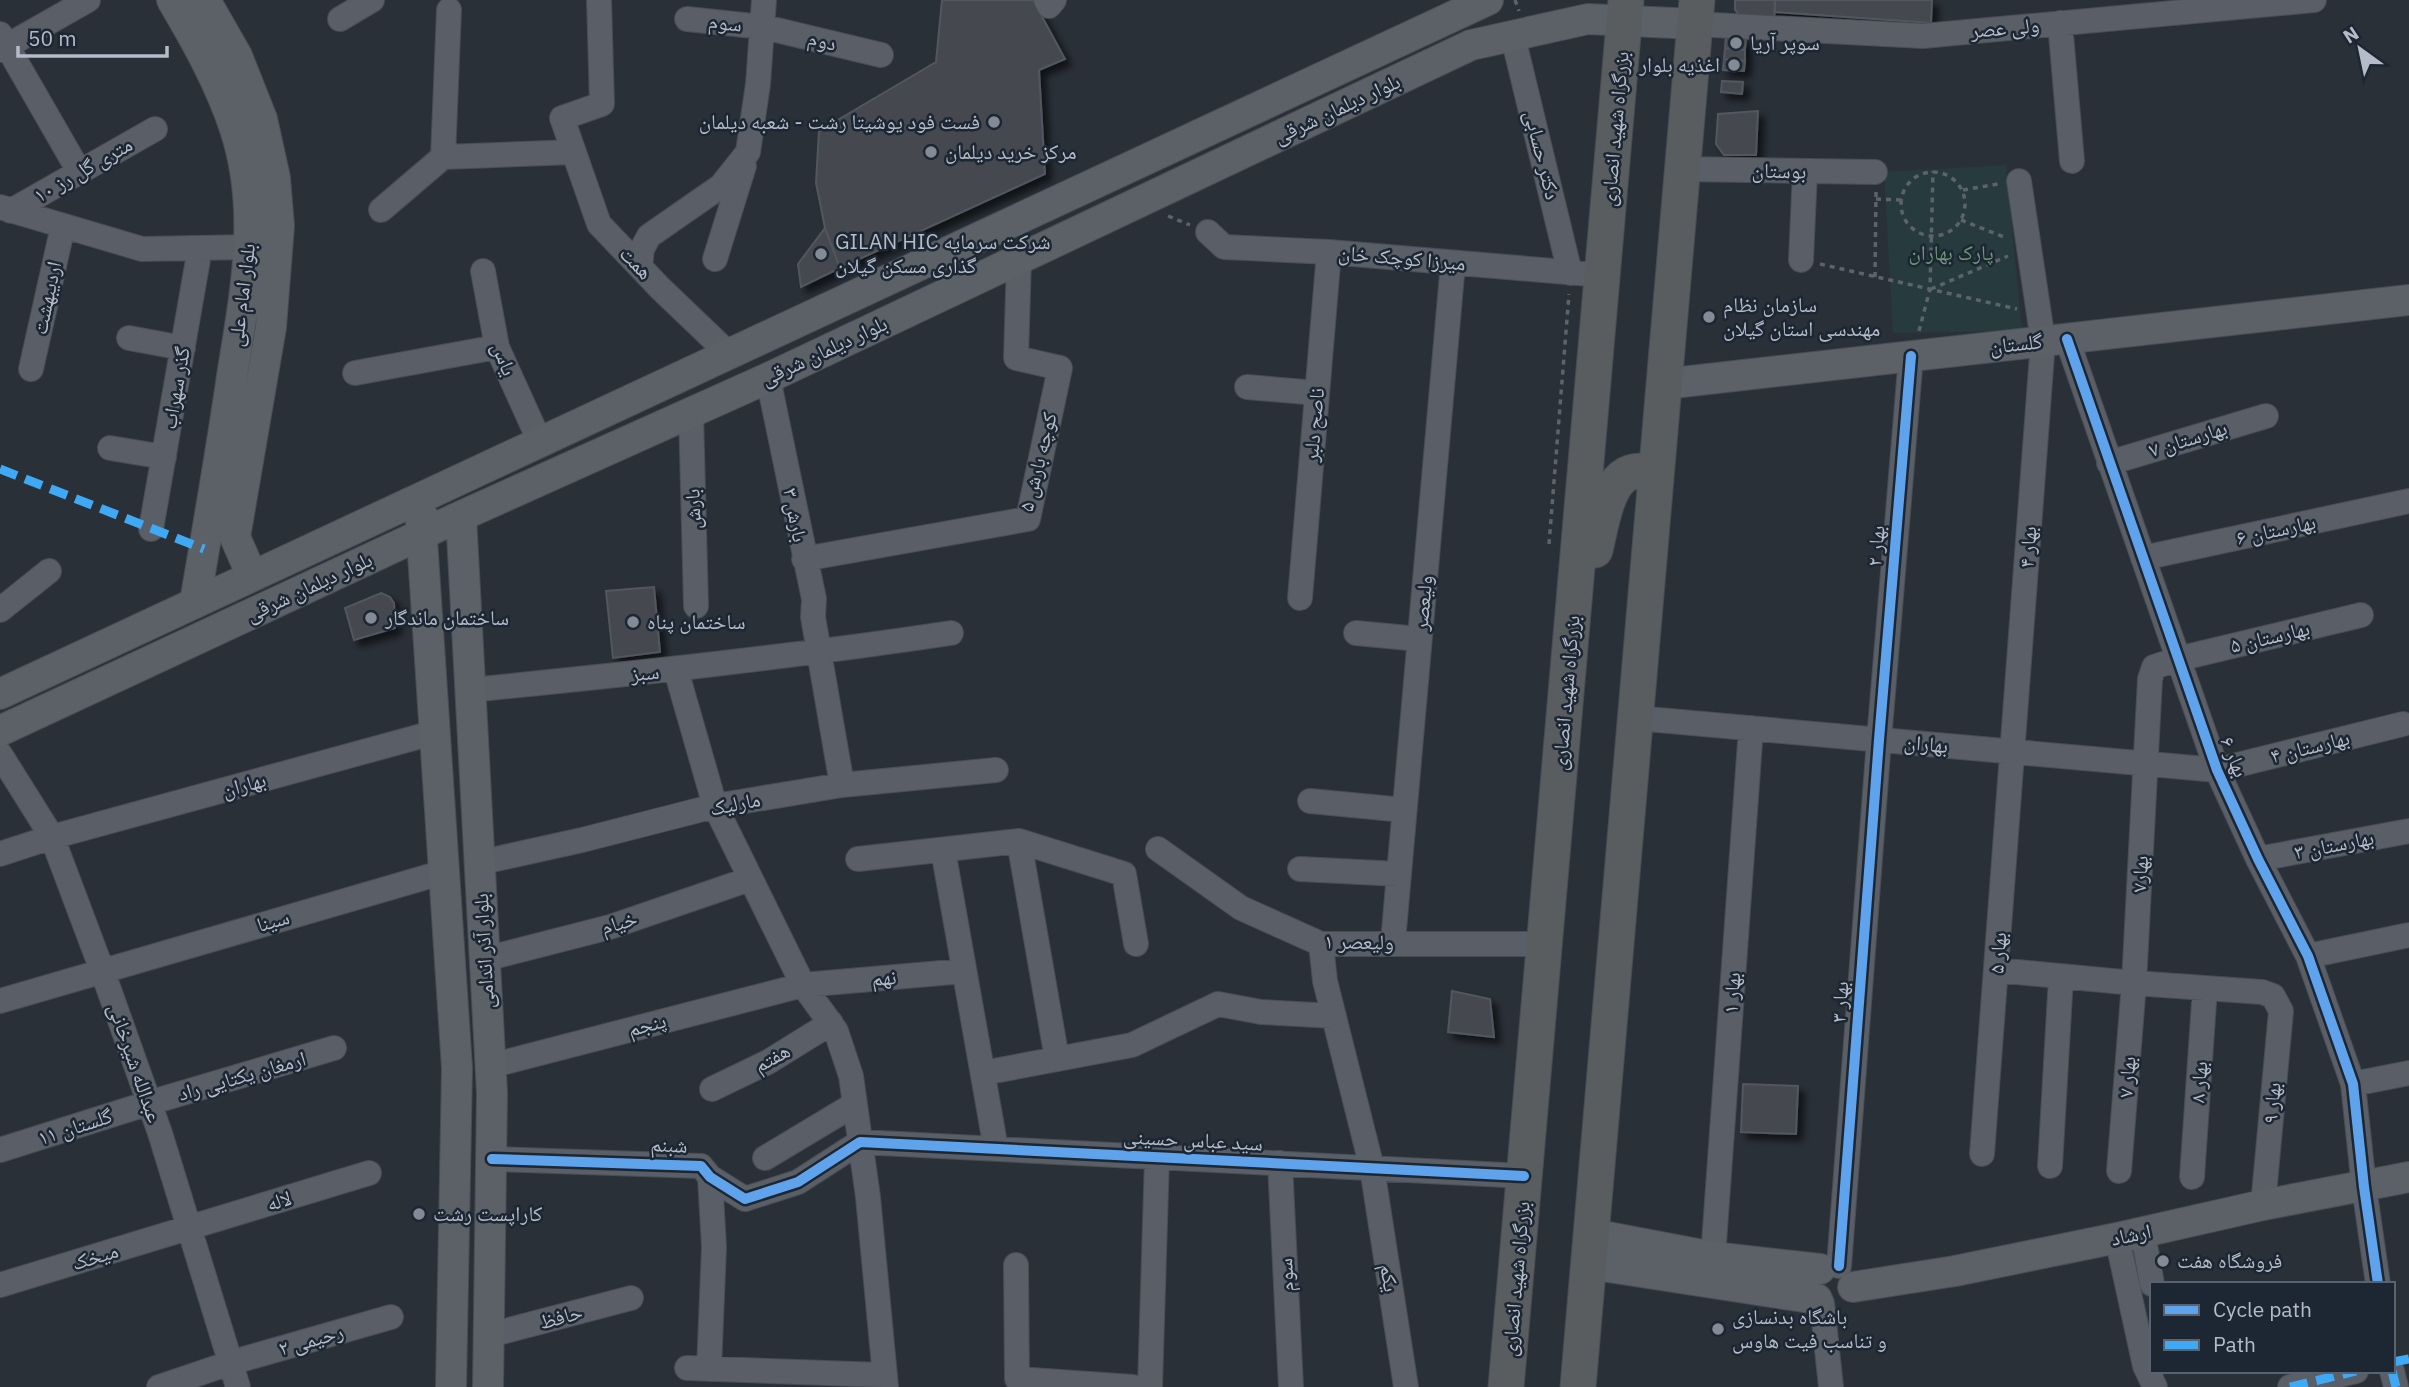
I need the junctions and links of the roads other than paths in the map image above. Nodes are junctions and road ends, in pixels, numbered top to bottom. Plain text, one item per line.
1 (88, 0) edge
2 (172, 0) edge
3 (205, 0) edge
4 (372, 0) edge
5 (598, 0) edge
6 (764, 0) edge
7 (1046, 0) edge
8 (1054, 0) edge
9 (1488, 0) edge
10 (1596, 0) edge
11 (2314, 0) edge
12 (449, 10) dead end
13 (1625, 10) edge
14 (1696, 12) edge
15 (340, 19) dead end
16 (687, 19) dead end
17 (2060, 23) junction
18 (764, 27) junction
19 (1513, 37) junction
20 (2, 43) edge
21 (1472, 45) junction
22 (881, 55) dead end
23 (155, 129) dead end
24 (574, 152) junction
25 (748, 152) junction
26 (443, 157) junction
27 (2072, 161) dead end
28 (1682, 169) junction
29 (1805, 171) junction
30 (1875, 172) road end
31 (80, 173) junction
32 (2019, 181) road end
33 (6, 209) edge
34 (381, 210) dead end
35 (63, 226) junction
36 (1208, 232) road end
37 (250, 247) junction
38 (200, 248) junction
39 (1329, 252) junction
40 (1019, 258) junction
41 (715, 259) dead end
42 (1801, 260) road end
43 (1453, 263) junction
44 (640, 267) junction
45 (483, 271) dead end
46 (1586, 274) junction
47 (2409, 301) edge
48 (2050, 331) junction
49 (128, 338) dead end
50 (497, 347) junction
51 (183, 348) junction
52 (729, 354) junction
53 (1912, 356) junction
54 (31, 369) dead end
55 (355, 373) dead end
56 (768, 378) junction
57 (1664, 384) junction
58 (1247, 387) dead end
59 (1317, 393) junction
60 (691, 412) junction
61 (2266, 416) dead end
62 (540, 442) junction
63 (110, 448) dead end
64 (164, 457) junction
65 (2109, 463) junction
66 (1656, 475) junction
67 (453, 483) junction
68 (2409, 501) edge
69 (461, 516) junction
70 (151, 529) dead end
71 (423, 534) junction
72 (220, 538) junction
73 (2143, 558) junction
74 (804, 559) junction
75 (50, 571) dead end
76 (252, 576) junction
77 (1300, 598) dead end
78 (195, 602) junction
79 (464, 604) junction
80 (696, 606) dead end
81 (427, 608) junction
82 (0, 610) edge
83 (2361, 615) dead end
84 (951, 633) dead end
85 (1356, 633) dead end
86 (1419, 639) junction
87 (819, 653) junction
88 (1569, 656) junction
89 (2178, 659) junction
90 (676, 670) junction
91 (470, 690) junction
92 (0, 694) edge
93 (1636, 718) junction
94 (2403, 724) dead end
95 (1751, 728) junction
96 (0, 731) edge
97 (436, 732) junction
98 (1879, 740) junction
99 (2013, 752) junction
100 (0, 754) edge
101 (2146, 764) junction
102 (996, 770) dead end
103 (2217, 770) junction
104 (842, 785) junction
105 (1310, 801) dead end
106 (715, 806) junction
107 (1404, 810) junction
108 (2409, 831) edge
109 (52, 837) junction
110 (1019, 841) junction
111 (1158, 849) dead end
112 (943, 850) junction
113 (0, 854) edge
114 (858, 859) dead end
115 (2258, 859) junction
116 (478, 863) junction
117 (1300, 869) dead end
118 (444, 872) junction
119 (1399, 874) junction
120 (750, 879) junction
121 (2409, 935) edge
122 (1393, 942) junction
123 (1136, 944) dead end
124 (1321, 944) junction
125 (1544, 944) junction
126 (2308, 956) junction
127 (485, 959) junction
128 (102, 970) junction
129 (1996, 970) junction
130 (964, 971) junction
131 (2061, 977) junction
132 (2134, 983) junction
133 (803, 985) junction
134 (2205, 988) junction
135 (0, 1001) edge
136 (1334, 1016) junction
137 (831, 1023) junction
138 (334, 1048) dead end
139 (1057, 1059) junction
140 (490, 1066) junction
141 (983, 1073) junction
142 (2409, 1073) edge
143 (2353, 1084) junction
144 (712, 1089) dead end
145 (149, 1103) junction
146 (855, 1104) junction
147 (860, 1142) junction
148 (996, 1149) junction
149 (0, 1150) edge
150 (1982, 1154) dead end
151 (1157, 1157) junction
152 (765, 1158) dead end
153 (492, 1159) junction
154 (456, 1160) junction
155 (1280, 1163) junction
156 (2050, 1166) dead end
157 (1372, 1168) junction
158 (2119, 1171) dead end
159 (369, 1173) dead end
160 (1524, 1176) junction
161 (710, 1177) junction
162 (2192, 1177) dead end
163 (2409, 1177) edge
164 (2364, 1187) junction
165 (2263, 1205) junction
166 (189, 1228) junction
167 (2130, 1235) junction
168 (1590, 1249) junction
169 (1713, 1257) junction
170 (1016, 1265) dead end
171 (1837, 1274) junction
172 (2151, 1282) edge
173 (2378, 1282) edge
174 (0, 1285) edge
175 (631, 1297) dead end
176 (1819, 1301) junction
177 (391, 1317) dead end
178 (490, 1335) junction
179 (230, 1363) junction
180 (2348, 1373) edge
181 (884, 1381) edge
182 (159, 1387) edge
183 (238, 1387) edge
184 (451, 1387) edge
185 (488, 1387) edge
186 (1133, 1387) edge
187 (1150, 1387) edge
188 (1291, 1387) edge
189 (1406, 1387) edge
190 (1506, 1387) edge
191 (1578, 1387) edge
192 (1831, 1387) edge
193 (2155, 1387) edge
194 (2290, 1387) edge

1 - 20 street
2 - 37 main road, بلوار امام علی
3 - 72 main road, بلوار امام علی
4 - 15 street
5 - 24 street, همت
6 - 18 street
7 - 8 street
9 - 52 main road, بلوار دیلمان شرقی
10 - 21 main road
11 - 17 street, ولی عصر
12 - 26 street
13 - 14 main road, بلوار دیلمان شرقی
13 - 19 main road, بلوار دیلمان شرقی
13 - 46 highway, بزرگراه شهید انصاری
14 - 17 street, ولی عصر
14 - 28 highway
16 - 18 street, سوم
17 - 27 street
18 - 22 street, دوم
18 - 25 street
19 - 21 main road, بلوار دیلمان شرقی
19 - 46 street, دکتر حسابی
20 - 31 street
21 - 40 main road, بلوار دیلمان شرقی
23 - 31 street, ۱۰ متری گل رز
24 - 26 street
24 - 44 street, همت
25 - 41 street
25 - 44 street
26 - 34 street
28 - 29 street, بوستان
28 - 57 highway
29 - 30 street, بوستان
29 - 42 street
31 - 33 street, ۱۰ متری گل رز
32 - 48 street
33 - 35 street
35 - 38 street
35 - 54 street, اردیبهشت
36 - 39 street, میرزا کوچک خان
37 - 38 street
37 - 72 main road, بلوار امام علی
38 - 51 street, گذر سهراب
39 - 43 street, میرزا کوچک خان
39 - 59 street, ناصح دلبر
40 - 56 main road, بلوار دیلمان شرقی
40 - 74 street, کوچه بارش ۵
43 - 46 street, میرزا کوچک خان
43 - 86 street, ولیعصر
44 - 52 street, همت
45 - 50 street, یاس
46 - 88 highway, بزرگراه شهید انصاری
47 - 48 main road, گلستان
48 - 53 main road, گلستان
48 - 65 street, بهار ۶
48 - 99 street, بهار ۴
49 - 51 street
50 - 55 street
50 - 62 street, یاس
51 - 64 street, گذر سهراب
52 - 56 main road
52 - 62 main road, بلوار دیلمان شرقی
53 - 57 main road, گلستان
53 - 98 street, بهار ۲
56 - 60 main road, بلوار دیلمان شرقی
56 - 74 street, بارش ۳
57 - 66 highway
58 - 59 street
59 - 77 street, ناصح دلبر
60 - 69 main road, بلوار دیلمان شرقی
60 - 80 street, بارش
61 - 65 street, بهارستان ۷
62 - 67 main road, بلوار دیلمان شرقی
63 - 64 street
64 - 70 street, گذر سهراب
65 - 73 street, بهار ۶
66 - 88 highway
66 - 93 highway
67 - 71 main road
67 - 76 main road, بلوار دیلمان شرقی
68 - 73 street, بهارستان ۶
69 - 71 main road, بلوار دیلمان شرقی
69 - 79 main road, بلوار آذر اندامی
71 - 81 main road, بلوار آذر اندامی
71 - 96 main road, بلوار دیلمان شرقی
72 - 76 main road
72 - 78 main road, بلوار امام علی
73 - 89 street, بهار ۶
74 - 87 street, بارش ۳
75 - 82 street
76 - 78 main road, بلوار دیلمان شرقی
78 - 92 main road, بلوار دیلمان شرقی
79 - 81 main road
79 - 91 main road, بلوار آذر اندامی
81 - 97 main road, بلوار آذر اندامی
83 - 89 street, بهارستان ۵
84 - 87 street, سبز
85 - 86 street
86 - 107 street, ولیعصر
87 - 90 street, سبز
87 - 104 street, بارش ۳
88 - 125 highway, بزرگراه شهید انصاری
89 - 101 street
89 - 103 street, بهار ۶
90 - 91 street, سبز
90 - 106 street
91 - 116 main road, بلوار آذر اندامی
93 - 95 street, بهاران
93 - 168 highway
94 - 103 street, بهارستان ۴
95 - 98 street, بهاران
95 - 169 street, بهار ۱
97 - 109 street, بهاران
97 - 118 main road, بلوار آذر اندامی
98 - 99 street, بهاران
98 - 171 street, بهار ۳
99 - 101 street, بهاران
99 - 129 street, بهار ۵
100 - 109 street, عبدالله شیرخانی
101 - 103 street, بهاران
101 - 132 street, بهار۷
102 - 104 street, مارلیک
103 - 115 street, بهار ۶
104 - 106 street, مارلیک
105 - 107 street
106 - 116 street, مارلیک
106 - 120 street
107 - 119 street, ولیعصر
108 - 115 street, بهارستان ۳
109 - 113 street, بهاران
109 - 128 street, عبدالله شیرخانی
110 - 112 street
110 - 123 street
110 - 139 street
111 - 124 street, ولیعصر ۱
112 - 114 street
112 - 130 street
115 - 126 street, بهار ۶
116 - 127 main road, بلوار آذر اندامی
117 - 119 street
118 - 128 street, سینا
118 - 154 main road, بلوار آذر اندامی
119 - 122 street, ولیعصر
120 - 127 street, خیام
120 - 133 street
121 - 126 street
122 - 124 street, ولیعصر ۱
122 - 125 street, ولیعصر ۱
124 - 136 street, یکم
125 - 160 highway, بزرگراه شهید انصاری
126 - 143 street, بهار ۶
127 - 140 main road, بلوار آذر اندامی
128 - 135 street, سینا
128 - 145 street, عبدالله شیرخانی
129 - 131 street
129 - 150 street, بهار ۵
130 - 133 street, نهم
130 - 141 street
131 - 132 street
131 - 156 street
132 - 134 street
132 - 158 street, بهار ۷
133 - 137 street
133 - 140 street, پنجم
134 - 162 street, بهار ۸
134 - 165 street, بهار ۹
136 - 139 street
136 - 157 street, یکم
137 - 144 street, هفتم
137 - 146 street
138 - 145 street, ارمغان یکتایی راد
139 - 141 street
140 - 153 main road, بلوار آذر اندامی
141 - 148 street
142 - 143 street
143 - 164 street, بهار ۶
145 - 149 street, گلستان ۱۱
145 - 166 street, عبدالله شیرخانی
146 - 147 street
146 - 152 street
147 - 148 street, سید عباس حسینی
147 - 161 street, شبنم
147 - 181 street
148 - 151 street, سید عباس حسینی
151 - 155 street, سید عباس حسینی
151 - 187 street
153 - 154 main road
153 - 161 street, شبنم
153 - 178 main road, بلوار آذر اندامی
154 - 184 main road, بلوار آذر اندامی
155 - 157 street, سید عباس حسینی
155 - 188 street, سوم
157 - 160 street, سید عباس حسینی
157 - 189 street, یکم
159 - 166 street, لاله
160 - 190 highway, بزرگراه شهید انصاری
161 - 181 street
163 - 164 main road, ارشاد
164 - 165 main road, ارشاد
164 - 173 street, بهار ۶
165 - 167 main road, ارشاد
166 - 174 street, میخک
166 - 179 street, عبدالله شیرخانی
167 - 171 main road, ارشاد
167 - 172 street
167 - 193 street
168 - 169 main road, ارشاد
168 - 176 main road
168 - 191 highway
169 - 171 main road, ارشاد
170 - 186 street
171 - 176 main road
175 - 178 street, حافظ
176 - 192 street
177 - 179 street, رحیمی ۲
178 - 185 main road, بلوار آذر اندامی
179 - 182 street, رحیمی ۲
179 - 183 street, عبدالله شیرخانی
180 - 194 street

